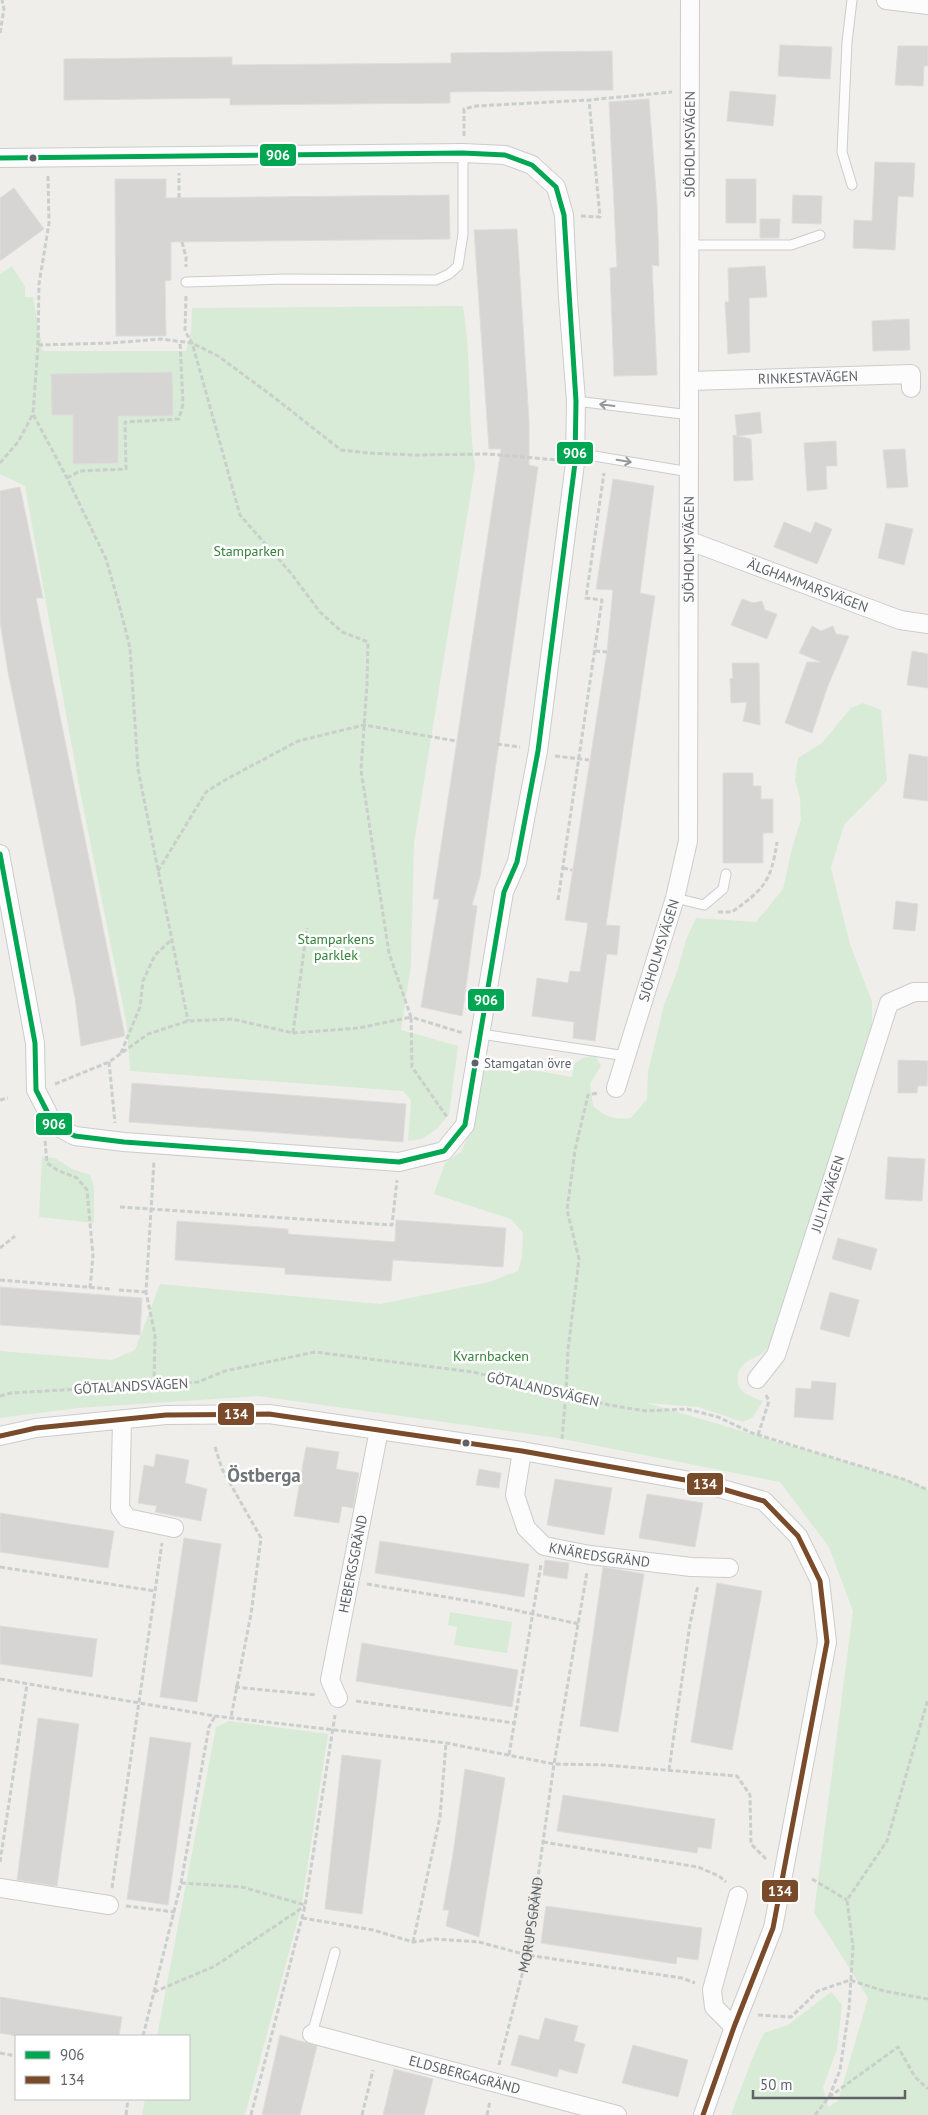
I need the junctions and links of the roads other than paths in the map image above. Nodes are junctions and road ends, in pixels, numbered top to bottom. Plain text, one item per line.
1 (690, 0) edge
2 (852, 0) edge
3 (886, 0) edge
4 (928, 5) edge
5 (463, 153) junction
6 (0, 158) edge
7 (852, 185) dead end
8 (820, 235) dead end
9 (690, 245) junction
10 (186, 282) road end
11 (690, 381) junction
12 (911, 388) dead end
13 (576, 401) junction
14 (690, 415) junction
15 (575, 458) junction
16 (690, 472) junction
17 (690, 541) junction
18 (928, 624) edge
19 (0, 854) edge
20 (726, 874) dead end
21 (675, 898) junction
22 (928, 992) edge
23 (481, 1034) junction
24 (626, 1056) junction
25 (616, 1088) road end
26 (757, 1379) road end
27 (122, 1421) junction
28 (378, 1430) junction
29 (0, 1436) edge
30 (522, 1451) junction
31 (169, 1527) road end
32 (729, 1568) dead end
33 (338, 1698) road end
34 (0, 1888) edge
35 (738, 1896) road end
36 (109, 1904) road end
37 (335, 1952) dead end
38 (734, 2027) junction
39 (312, 2034) joint
40 (617, 2115) edge
41 (703, 2115) edge

1 - 9 street, SJÖHOLMSVÄGEN
2 - 7 lane
3 - 4 street
5 - 6 street
5 - 10 lane
5 - 13 street
8 - 9 lane
9 - 11 street, SJÖHOLMSVÄGEN
11 - 12 street, RINKESTAVÄGEN
11 - 14 street, SJÖHOLMSVÄGEN
14 -> 13 lane
13 - 15 street
14 - 16 street, SJÖHOLMSVÄGEN
15 -> 16 lane
15 - 23 street
16 - 17 street, SJÖHOLMSVÄGEN
17 - 18 street, ÄLGHAMMARSVÄGEN
17 - 21 street, SJÖHOLMSVÄGEN
19 - 23 street
20 - 21 lane
21 - 24 street, SJÖHOLMSVÄGEN
22 - 26 street, JULITAVÄGEN
23 - 24 lane
24 - 25 street, SJÖHOLMSVÄGEN
27 - 28 street
27 - 29 street
27 - 31 street
28 - 30 street
28 - 33 street, HEBERGSGRÄND
30 - 32 street, KNÄREDSGRÄND
30 - 38 street
34 - 36 street
35 - 38 street
37 - 39 lane
38 - 41 street
39 - 40 street, ELDSBERGAGRÄND

